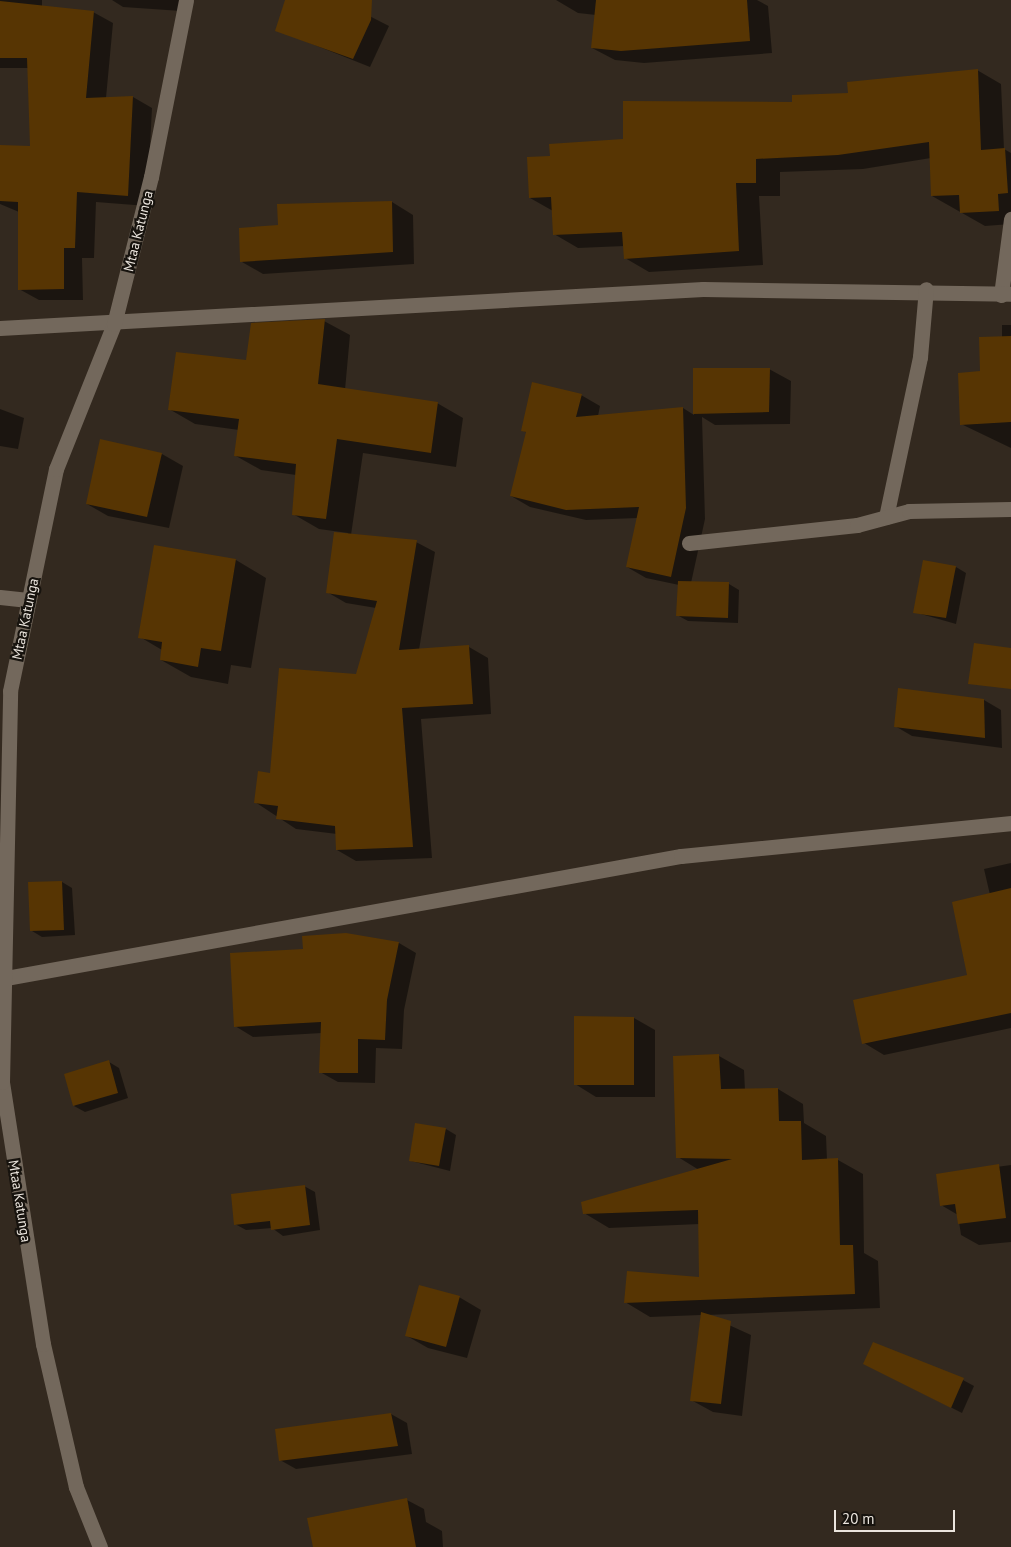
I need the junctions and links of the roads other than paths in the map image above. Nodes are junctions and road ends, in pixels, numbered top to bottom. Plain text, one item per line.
1 (186, 0) edge
2 (1011, 219) edge
3 (926, 289) junction
4 (1006, 295) edge
5 (114, 324) junction
6 (0, 328) edge
7 (1011, 509) edge
8 (886, 518) junction
9 (689, 543) dead end
10 (0, 597) edge
11 (28, 600) junction
12 (1011, 823) edge
13 (1, 979) edge
14 (100, 1547) edge

1 - 5 street, Mtaa Katunga
2 - 4 street
3 - 4 street
3 - 5 street
3 - 8 street
5 - 6 street
5 - 11 street, Mtaa Katunga
7 - 8 street
8 - 9 street
10 - 11 street
11 - 13 street, Mtaa Katunga
12 - 13 street
13 - 14 street, Mtaa Katunga

